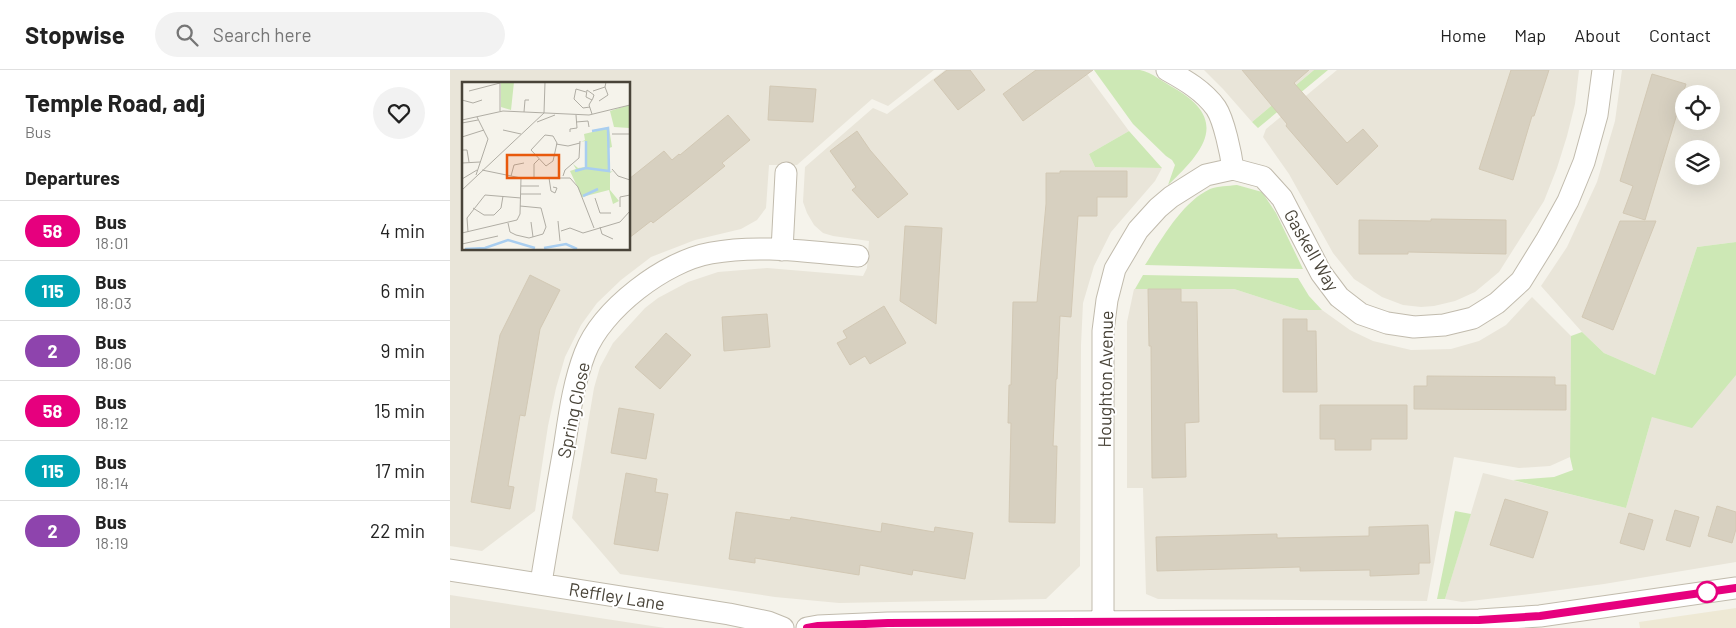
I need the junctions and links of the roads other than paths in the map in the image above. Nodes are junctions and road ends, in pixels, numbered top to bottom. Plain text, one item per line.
1 (1167, 70) edge
2 (1603, 70) edge
3 (1232, 168) junction
4 (786, 173) dead end
5 (782, 250) junction
6 (858, 256) dead end
7 (450, 570) edge
8 (541, 583) junction
9 (1736, 588) edge
10 (1103, 621) junction
11 (783, 628) edge
12 (807, 628) edge

1 - 3 street
2 - 3 street, Gaskell Way
3 - 10 street, Houghton Avenue
4 - 5 street
5 - 6 street, Spring Close
5 - 8 street, Spring Close
7 - 8 street, Reffley Lane
8 - 11 street, Reffley Lane
9 - 10 street
10 - 12 street

